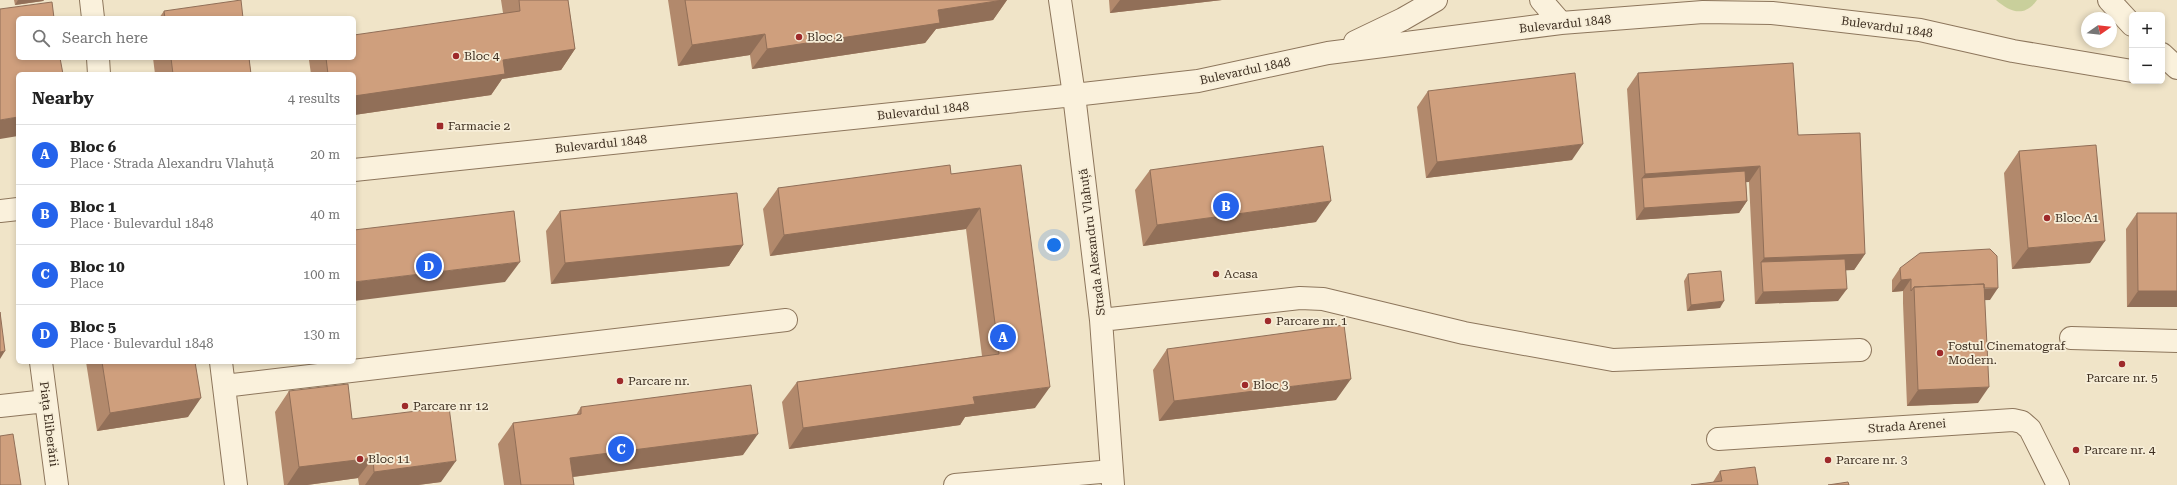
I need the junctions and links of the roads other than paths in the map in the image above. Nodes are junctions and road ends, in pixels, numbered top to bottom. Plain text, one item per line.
1 (92, 0) edge
2 (1060, 0) edge
3 (1436, 0) edge
4 (1541, 0) edge
5 (2109, 0) edge
6 (93, 16) edge
7 (2129, 22) edge
8 (1561, 23) junction
9 (1328, 53) junction
10 (2165, 57) edge
11 (98, 60) edge
12 (2177, 68) edge
13 (2129, 70) edge
14 (99, 72) edge
15 (2165, 76) edge
16 (2177, 78) edge
17 (1074, 95) junction
18 (356, 170) edge
19 (16, 209) edge
20 (0, 211) edge
21 (786, 320) dead end
22 (1102, 320) junction
23 (2071, 338) dead end
24 (2177, 341) edge
25 (1860, 350) dead end
26 (41, 364) edge
27 (221, 364) edge
28 (224, 386) junction
29 (46, 401) junction
30 (0, 406) edge
31 (1718, 440) dead end
32 (1113, 478) edge
33 (57, 485) edge
34 (236, 485) edge
35 (956, 485) edge
36 (2058, 485) edge

1 - 6 street
2 - 17 street, Strada Alexandru Vlahuță
3 - 9 street
4 - 8 street
5 - 7 street
8 - 9 street, Bulevardul 1848
8 - 13 street, Bulevardul 1848
9 - 17 street, Bulevardul 1848
10 - 12 street
11 - 14 street
15 - 16 street
17 - 18 street, Bulevardul 1848
17 - 22 street, Strada Alexandru Vlahuță
19 - 20 street
21 - 28 street
22 - 25 street
22 - 32 street, Strada Alexandru Vlahuță
23 - 24 street
26 - 29 street, Piața Eliberării
27 - 28 street
28 - 34 street
29 - 30 street
29 - 33 street, Piața Eliberării
31 - 36 street, Strada Arenei
32 - 35 street

